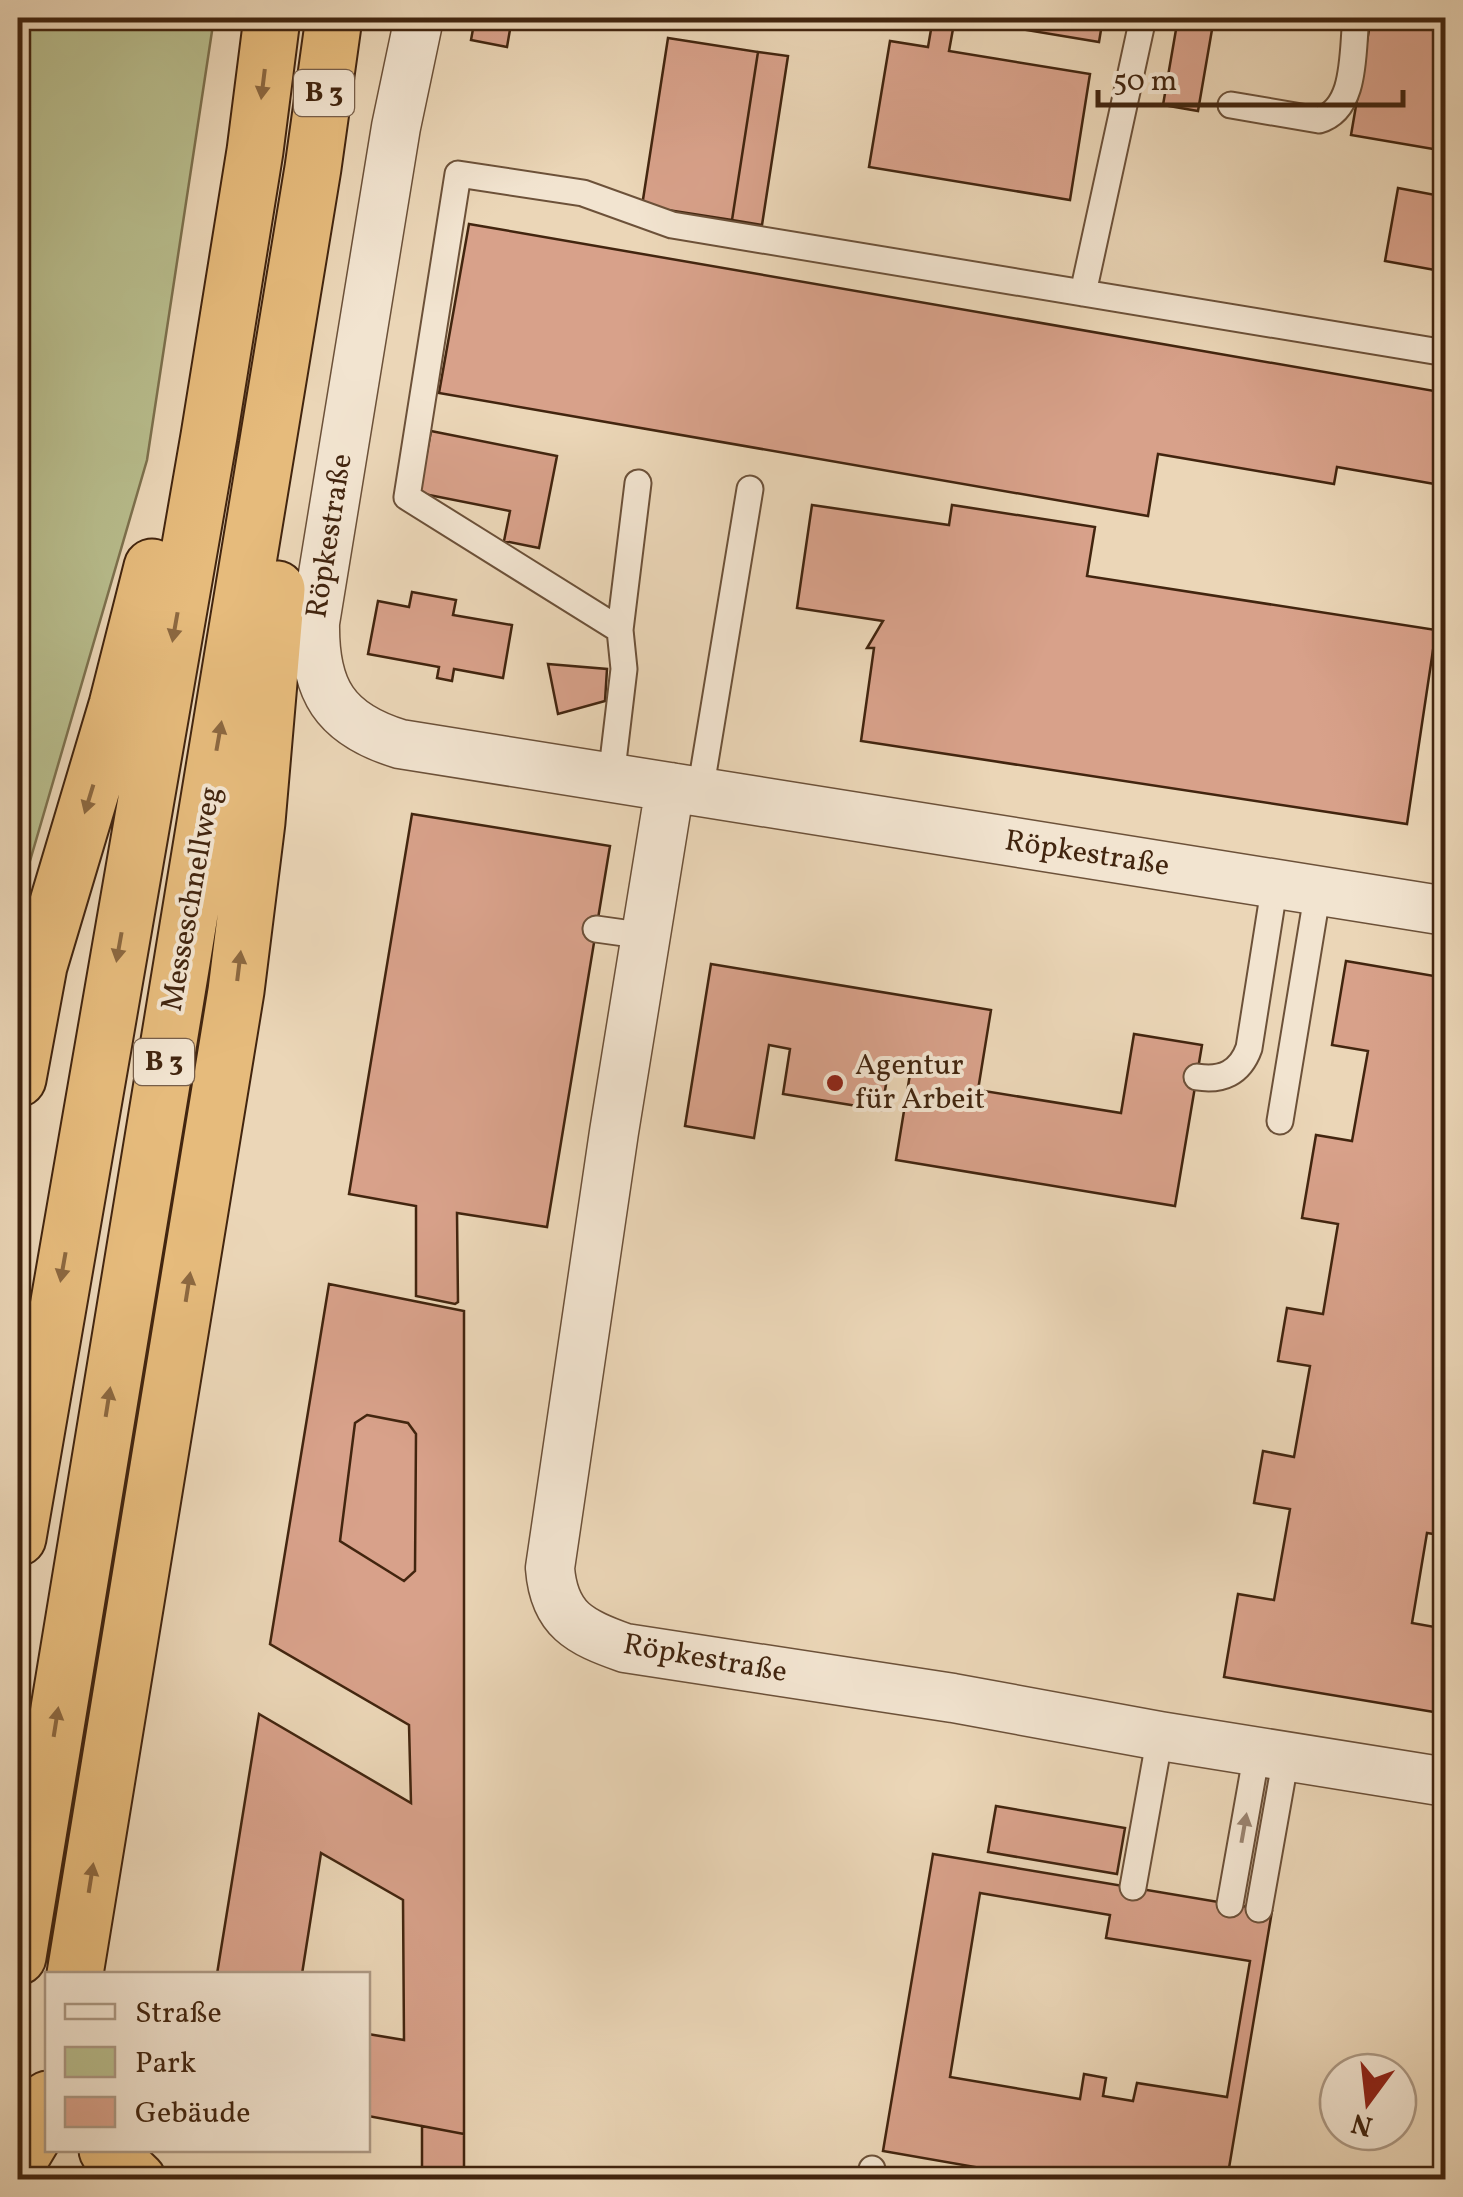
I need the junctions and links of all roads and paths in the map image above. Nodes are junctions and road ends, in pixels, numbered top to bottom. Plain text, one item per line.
1 (272, 18) edge
2 (334, 18) edge
3 (420, 18) edge
4 (1144, 18) edge
5 (1356, 18) edge
6 (1230, 106) dead end
7 (255, 151) junction
8 (313, 168) junction
9 (1084, 294) junction
10 (1446, 353) edge
11 (638, 483) dead end
12 (750, 489) dead end
13 (620, 630) junction
14 (611, 778) junction
15 (685, 790) junction
16 (1296, 887) junction
17 (1446, 910) edge
18 (596, 930) dead end
19 (646, 936) junction
20 (1196, 1077) dead end
21 (18, 1079) edge
22 (1280, 1121) dead end
23 (18, 1538) edge
24 (1160, 1736) junction
25 (1272, 1754) junction
26 (1446, 1782) edge
27 (1133, 1887) dead end
28 (1230, 1904) dead end
29 (1260, 1908) dead end
30 (18, 1957) edge
31 (75, 1972) edge
32 (45, 2108) edge
33 (109, 2152) edge
34 (18, 2162) edge
35 (138, 2180) edge

1 -> 7 highway, B 3
2 - 8 highway, Messeschnellweg / B 3
3 - 14 street, Röpkestraße
4 - 9 lane
5 - 6 lane
7 -> 21 highway
7 -> 23 highway, B 3
30 -> 8 highway, Messeschnellweg / B 3
31 -> 8 highway
9 - 10 lane
9 - 13 lane
11 - 13 lane
12 - 15 lane
13 - 14 lane
14 - 15 street, Röpkestraße
15 - 16 street, Röpkestraße
15 - 19 street, Röpkestraße
16 - 17 street, Röpkestraße
16 - 20 lane
16 - 22 lane
18 - 19 lane
19 - 24 street, Röpkestraße
24 - 25 street, Röpkestraße
24 - 27 lane
25 - 26 street, Röpkestraße
28 -> 25 lane
25 - 29 lane
32 - 34 highway
33 - 35 highway

